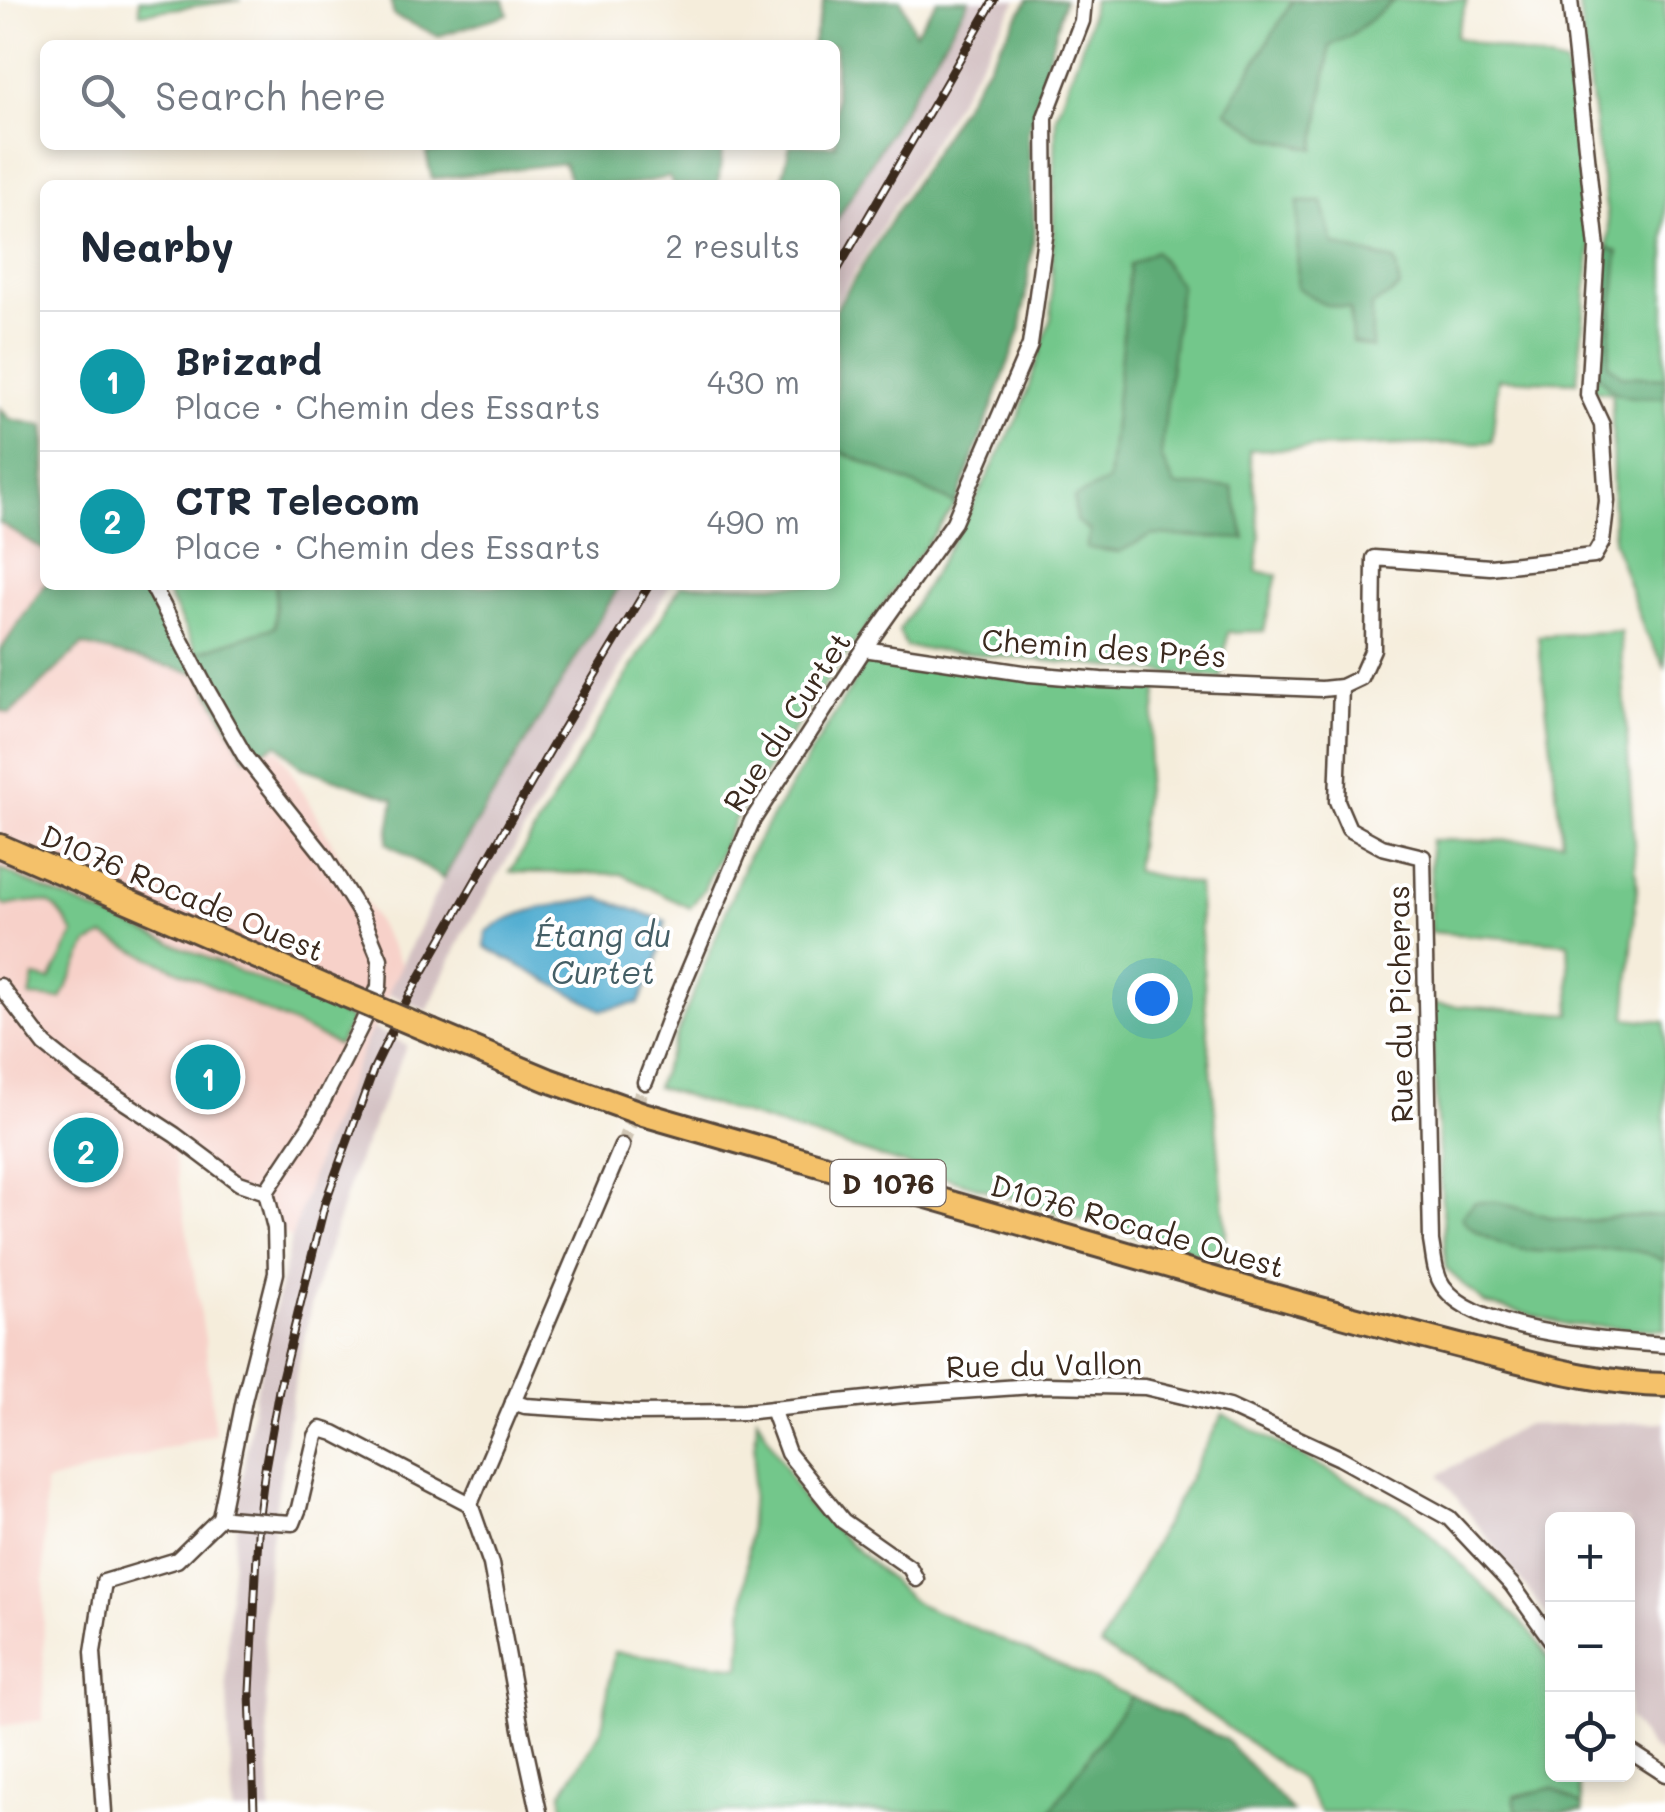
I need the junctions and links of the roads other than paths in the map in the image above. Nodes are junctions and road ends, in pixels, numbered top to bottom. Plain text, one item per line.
1 (1084, 0) edge
2 (1570, 0) edge
3 (155, 590) edge
4 (864, 649) junction
5 (1341, 687) junction
6 (0, 846) edge
7 (0, 986) edge
8 (645, 1082) tunnel mouth
9 (622, 1146) tunnel mouth
10 (266, 1192) junction
11 (1350, 1318) junction
12 (1665, 1345) edge
13 (1665, 1384) edge
14 (1665, 1400) edge
15 (513, 1402) junction
16 (772, 1409) junction
17 (470, 1504) junction
18 (224, 1518) junction
19 (916, 1580) dead end
20 (1545, 1631) edge
21 (1635, 1755) edge
22 (1665, 1774) edge
23 (104, 1812) edge
24 (539, 1812) edge

1 - 4 street, Rue du Curtet
2 - 5 street
3 - 10 street
4 - 5 street, Chemin des Prés
4 - 8 street, Rue du Curtet
5 - 12 street, Rue du Picheras
6 - 11 main road, D1076 Rocade Ouest / D 1076, bridge
7 - 10 street
9 - 15 street
10 - 18 street
11 - 13 main road, D1076 Rocade Ouest / D 1076
11 - 14 main road, D 1076
15 - 16 street, Rue du Vallon
15 - 17 street
16 - 19 street
16 - 20 street, Rue du Vallon
17 - 18 street, bridge
17 - 24 street
18 - 23 street
21 - 22 street

